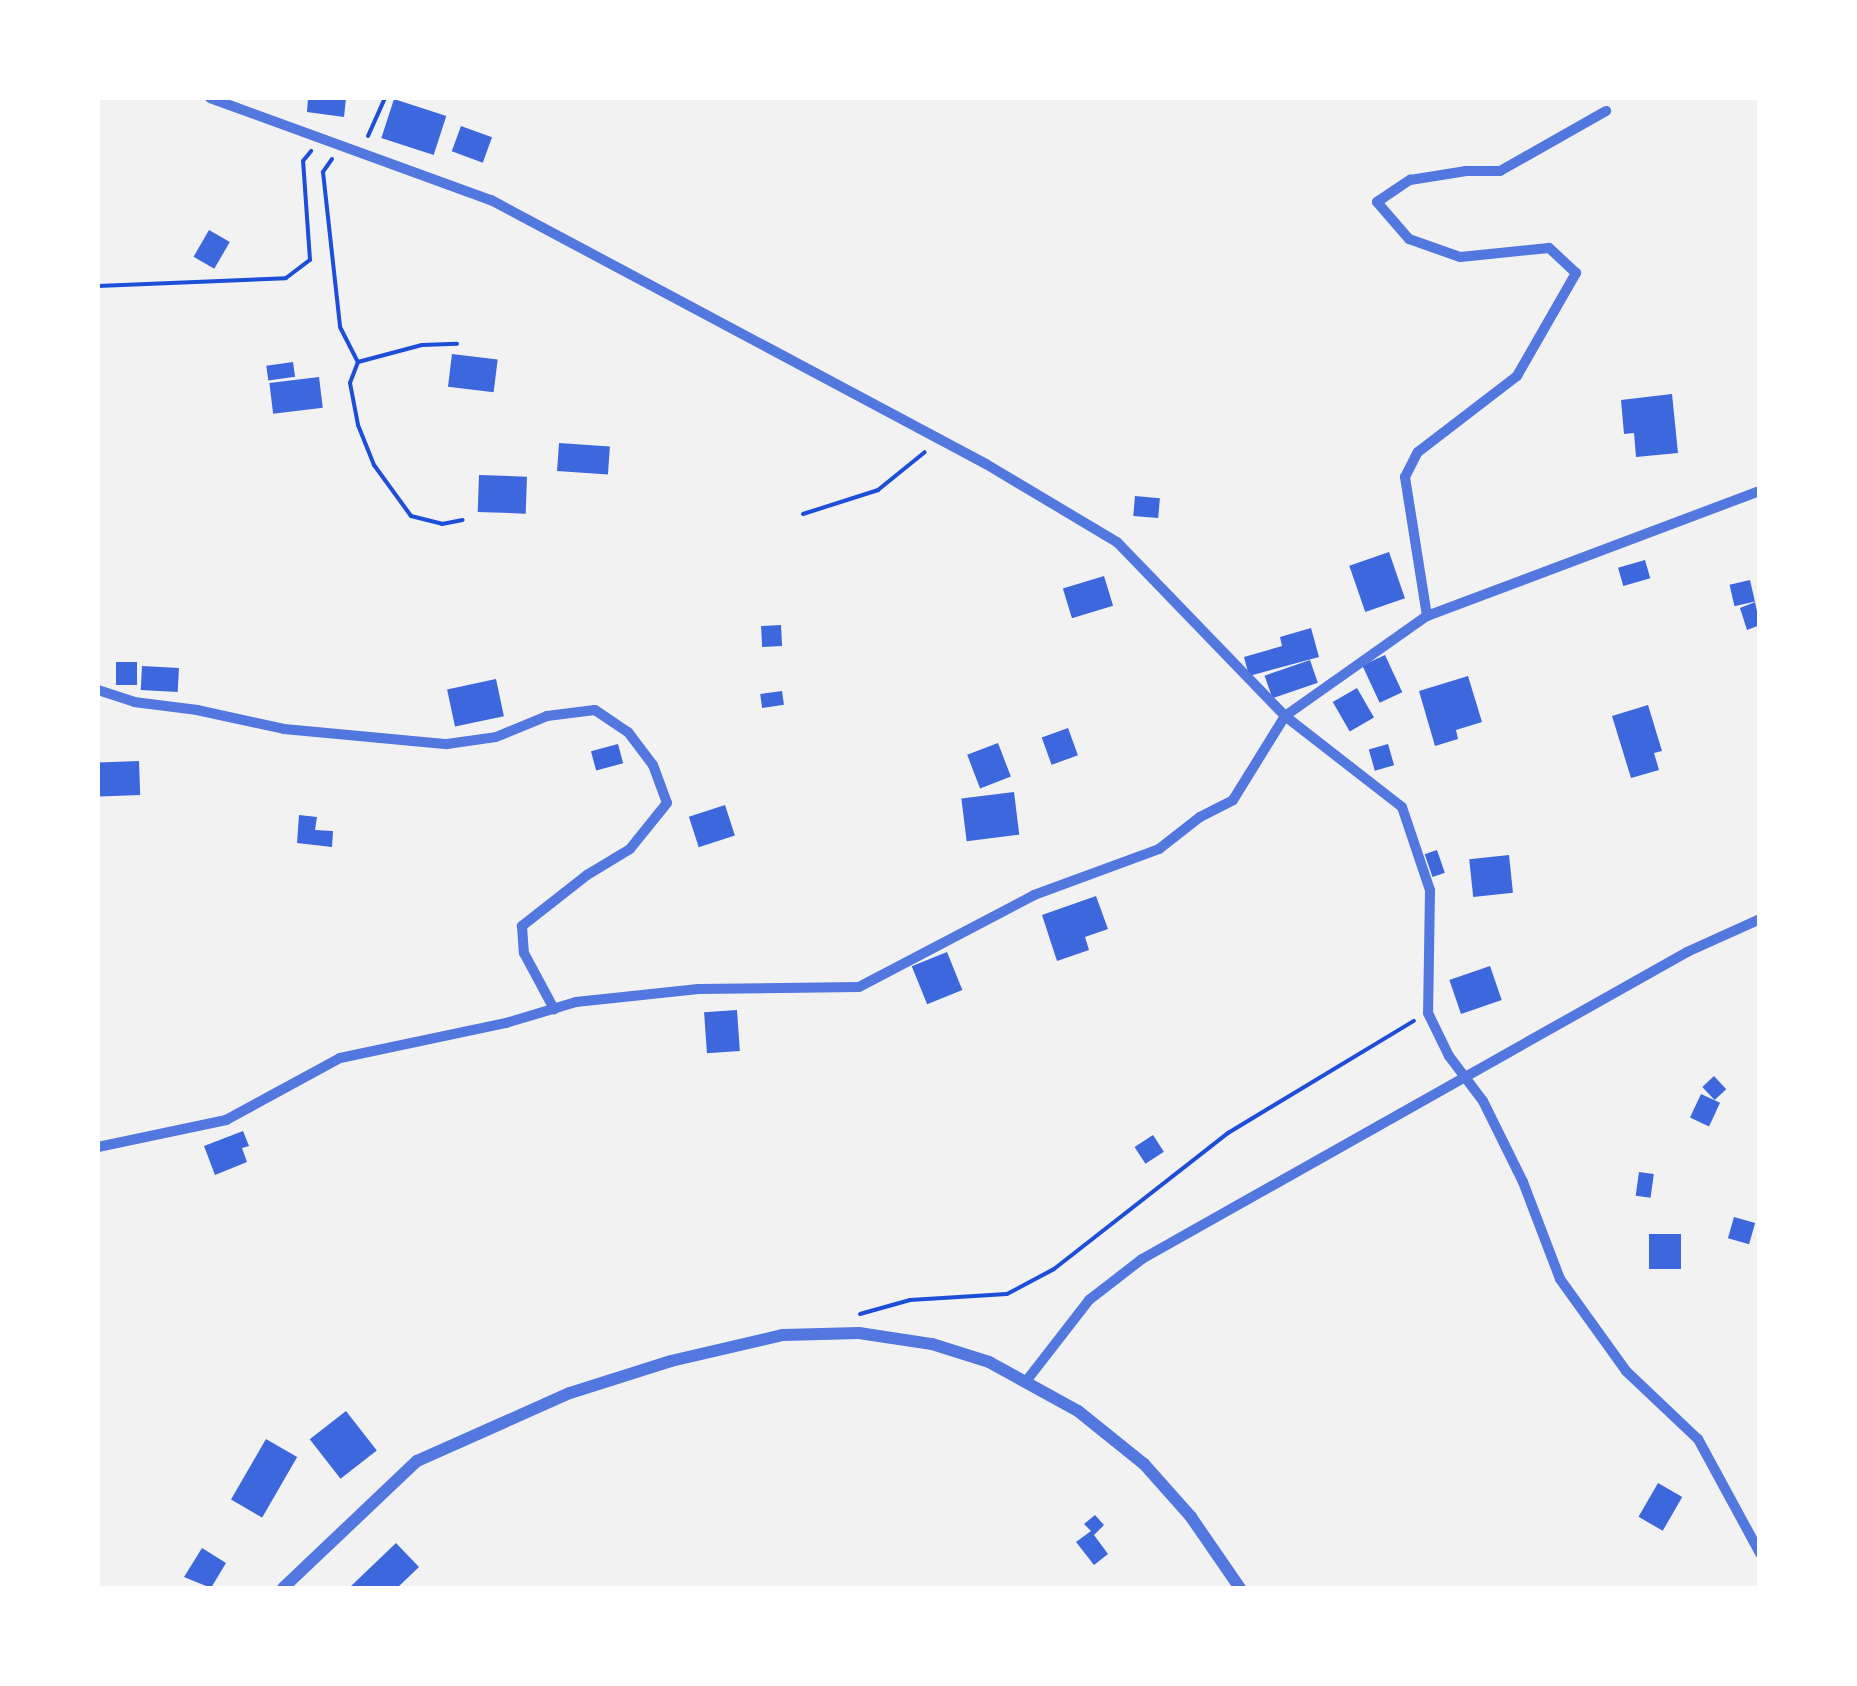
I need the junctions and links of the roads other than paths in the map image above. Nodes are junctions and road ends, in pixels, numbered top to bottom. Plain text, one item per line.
1 (210, 98) edge
2 (1606, 110) dead end
3 (1760, 492) edge
4 (1427, 616) junction
5 (98, 690) edge
6 (1286, 716) junction
7 (1760, 918) edge
8 (554, 1008) junction
9 (1464, 1076) junction
10 (98, 1147) edge
11 (1027, 1380) junction
12 (1760, 1553) edge
13 (283, 1588) edge
14 (1240, 1588) edge

1 - 6 street
2 - 4 street
3 - 4 street
4 - 6 street
5 - 8 street
6 - 8 street
6 - 9 street
7 - 9 street
8 - 10 street
9 - 11 street
9 - 12 street
11 - 13 street
11 - 14 street

